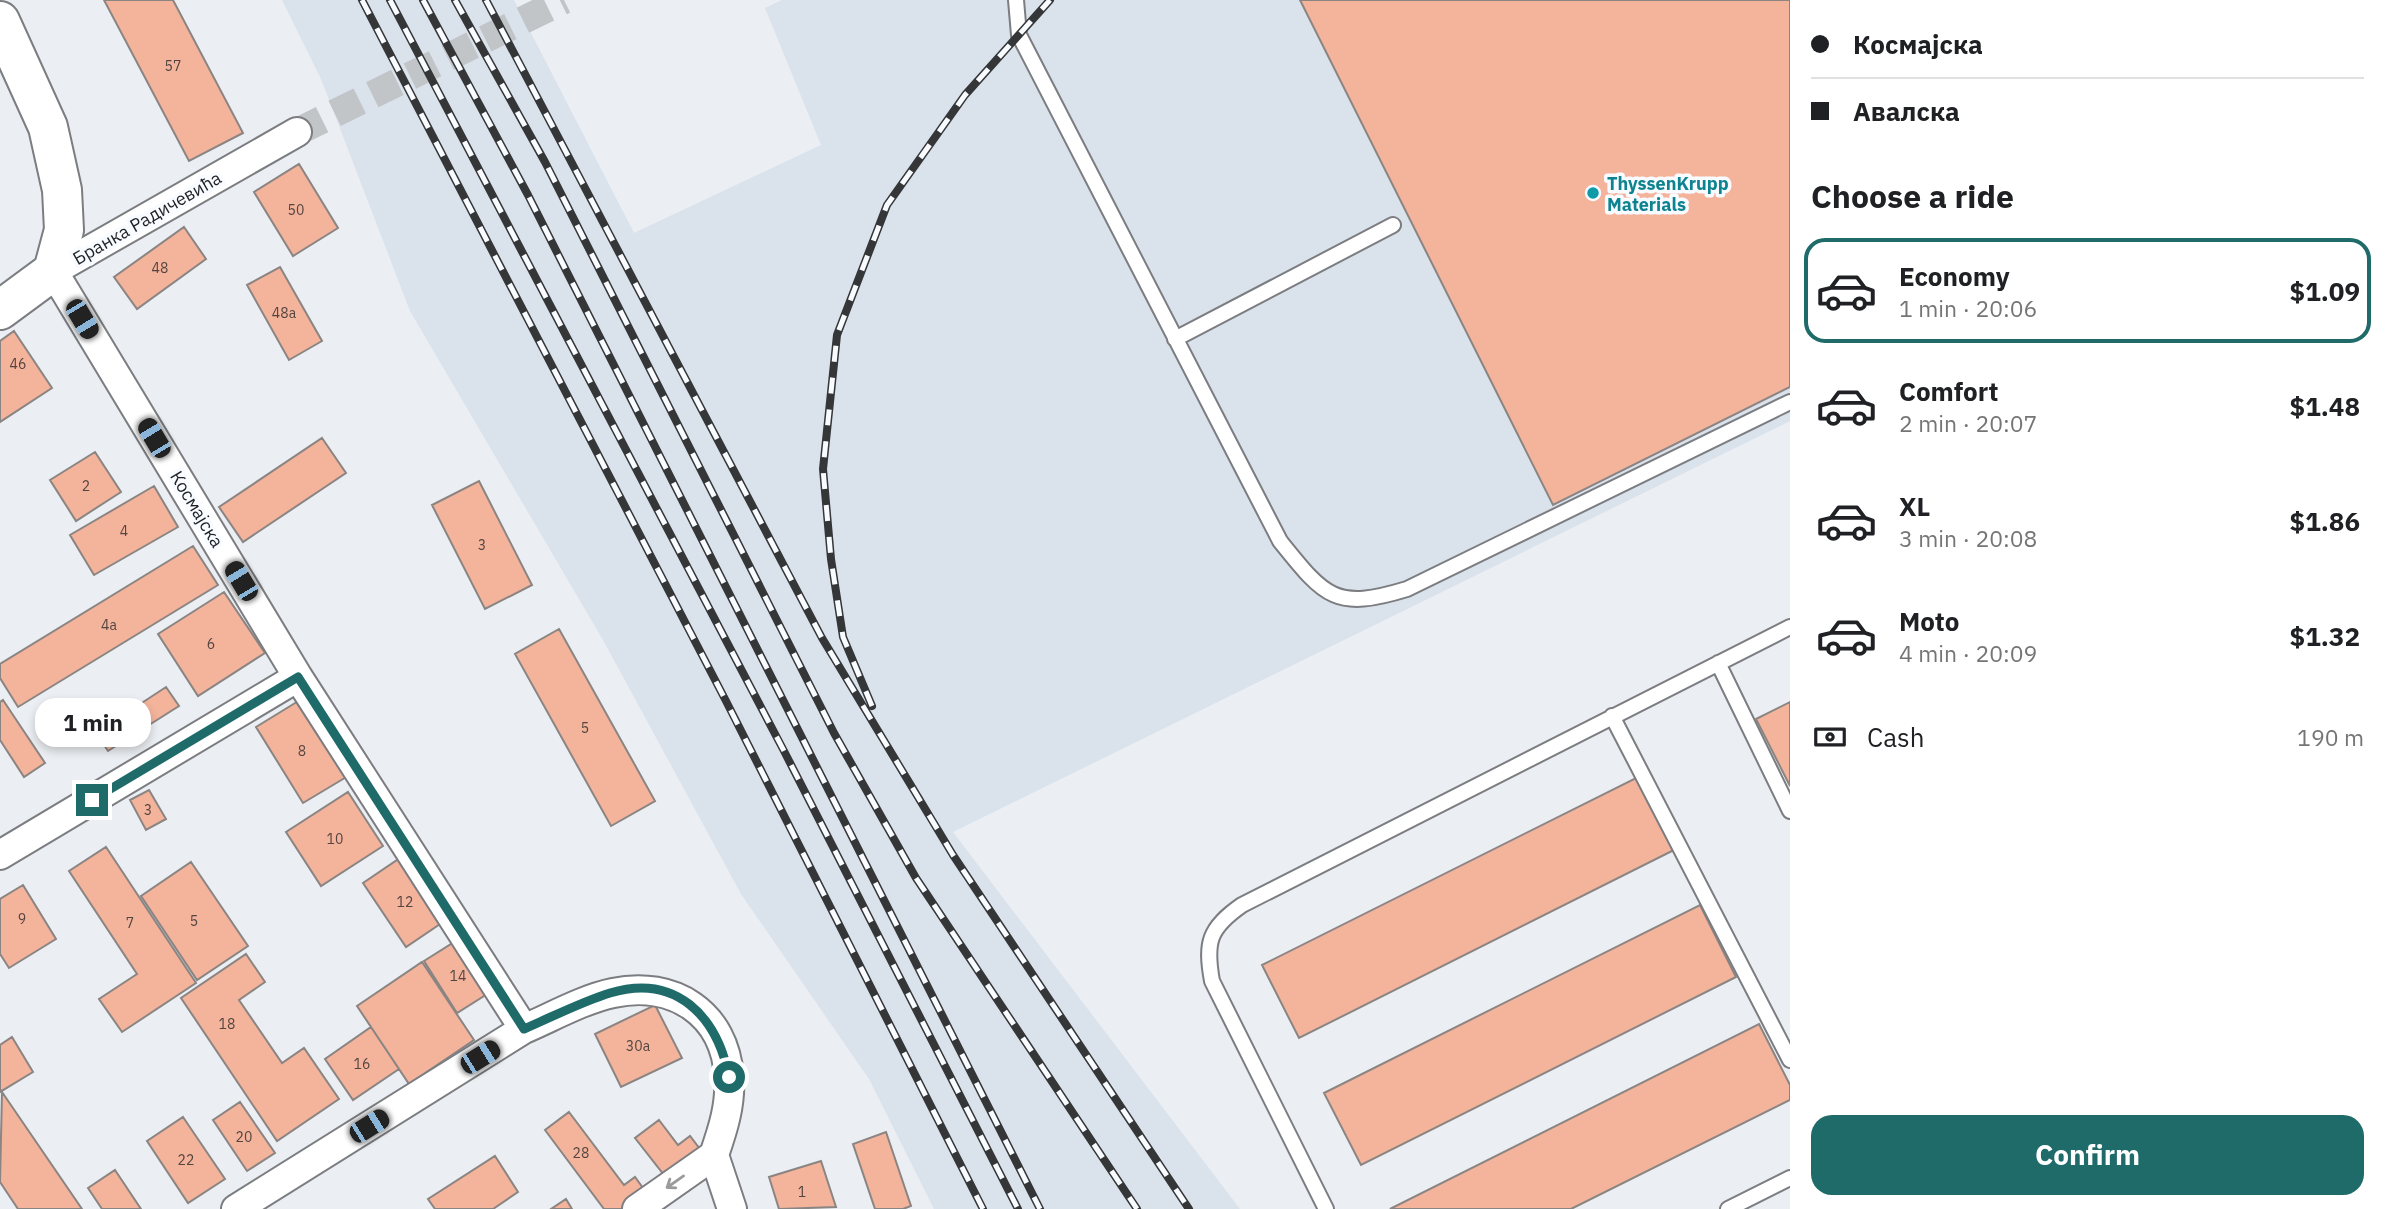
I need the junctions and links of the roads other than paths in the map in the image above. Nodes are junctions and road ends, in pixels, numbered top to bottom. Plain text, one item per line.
1 (1017, 0) edge
2 (0, 21) edge
3 (297, 132) tunnel mouth
4 (1393, 225) dead end
5 (53, 271) junction
6 (0, 310) edge
7 (1175, 339) junction
8 (1790, 402) edge
9 (1790, 626) edge
10 (1718, 663) junction
11 (298, 677) junction
12 (1612, 716) junction
13 (1790, 811) edge
14 (0, 855) edge
15 (524, 1029) junction
16 (1790, 1060) edge
17 (714, 1155) junction
18 (1790, 1178) edge
19 (236, 1209) edge
20 (637, 1209) edge
21 (732, 1209) edge
22 (1326, 1209) edge
23 (1728, 1209) edge

1 - 7 lane
2 - 5 street
3 - 5 street, Бранка Радичевића
4 - 7 lane
5 - 6 street, Бранка Радичевића
5 - 11 street, Космајска
7 - 8 lane
9 - 10 lane
10 - 12 lane
10 - 13 lane
11 - 14 street
11 - 15 street, Космајска
12 - 16 lane
12 - 22 lane
15 - 17 street
15 - 19 street
17 -> 20 street
17 - 21 street
18 - 23 lane

